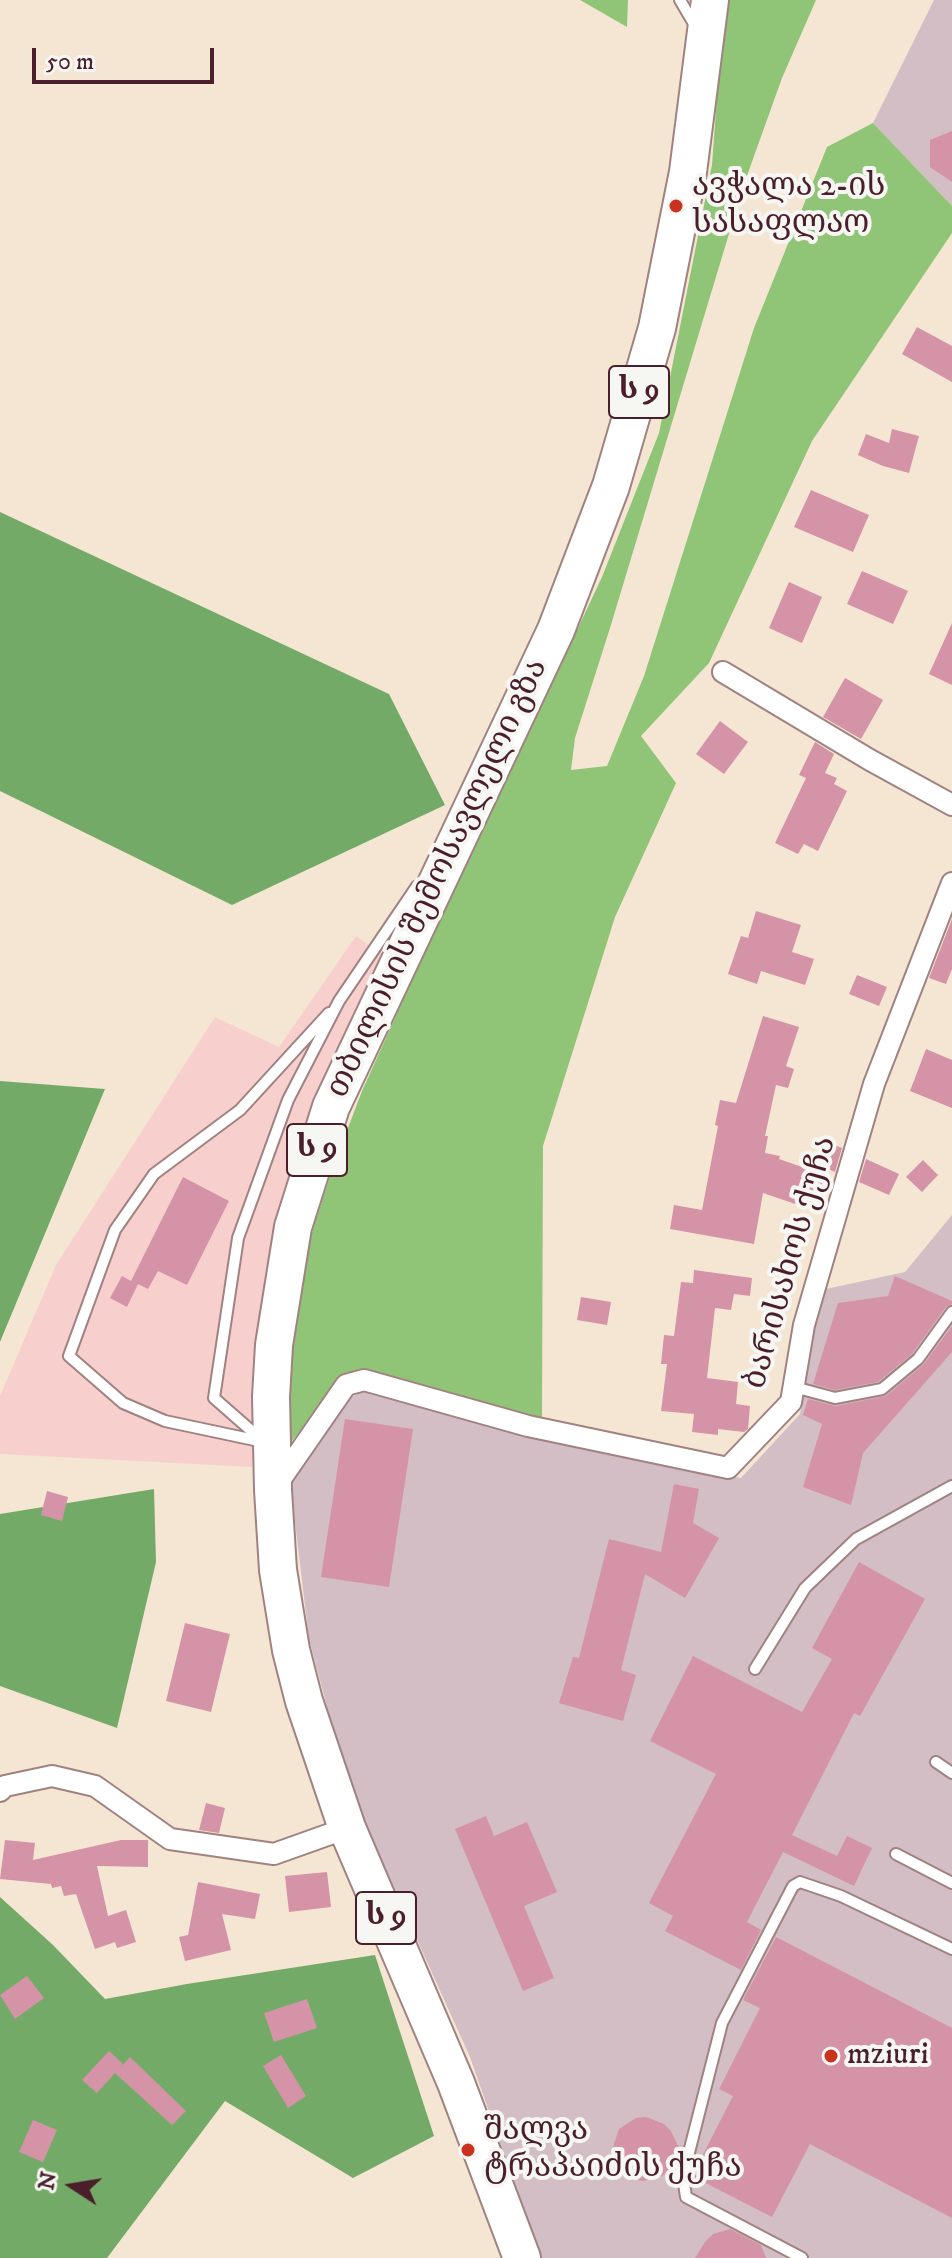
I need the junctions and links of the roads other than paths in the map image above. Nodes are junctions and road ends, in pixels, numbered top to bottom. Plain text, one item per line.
1 (680, 0) edge
2 (710, 0) edge
3 (706, 44) junction
4 (723, 672) dead end
5 (495, 763) junction
6 (952, 805) edge
7 (435, 857) dead end
8 (427, 870) dead end
9 (952, 883) edge
10 (339, 1001) junction
11 (952, 1312) edge
12 (794, 1387) junction
13 (270, 1444) junction
14 (952, 1486) edge
15 (273, 1490) junction
16 (755, 1669) dead end
17 (936, 1762) dead end
18 (952, 1773) edge
19 (0, 1791) edge
20 (347, 1828) junction
21 (896, 1854) dead end
22 (952, 1883) edge
23 (952, 1949) edge
24 (522, 2258) edge
25 (802, 2258) edge

1 - 3 lane
2 - 3 highway, თბილისის შემოსავლელი გზა / ს 9
3 - 5 highway, თბილისის შემოსავლელი გზა / ს 9
4 - 6 street
5 - 7 lane
5 - 13 highway, თბილისის შემოსავლელი გზა / ს 9
8 - 10 lane
9 - 12 street, ბარისახოს ქუჩა
10 - 13 lane
10 - 13 lane
11 - 12 lane
12 - 15 street, ბარისახოს ქუჩა
13 - 15 highway, თბილისის შემოსავლელი გზა / ს 9
14 - 16 lane
15 - 20 highway, თბილისის შემოსავლელი გზა / ს 9
17 - 18 lane
19 - 20 street
20 - 24 highway, თბილისის შემოსავლელი გზა / ს 9
21 - 22 lane
23 - 25 lane

